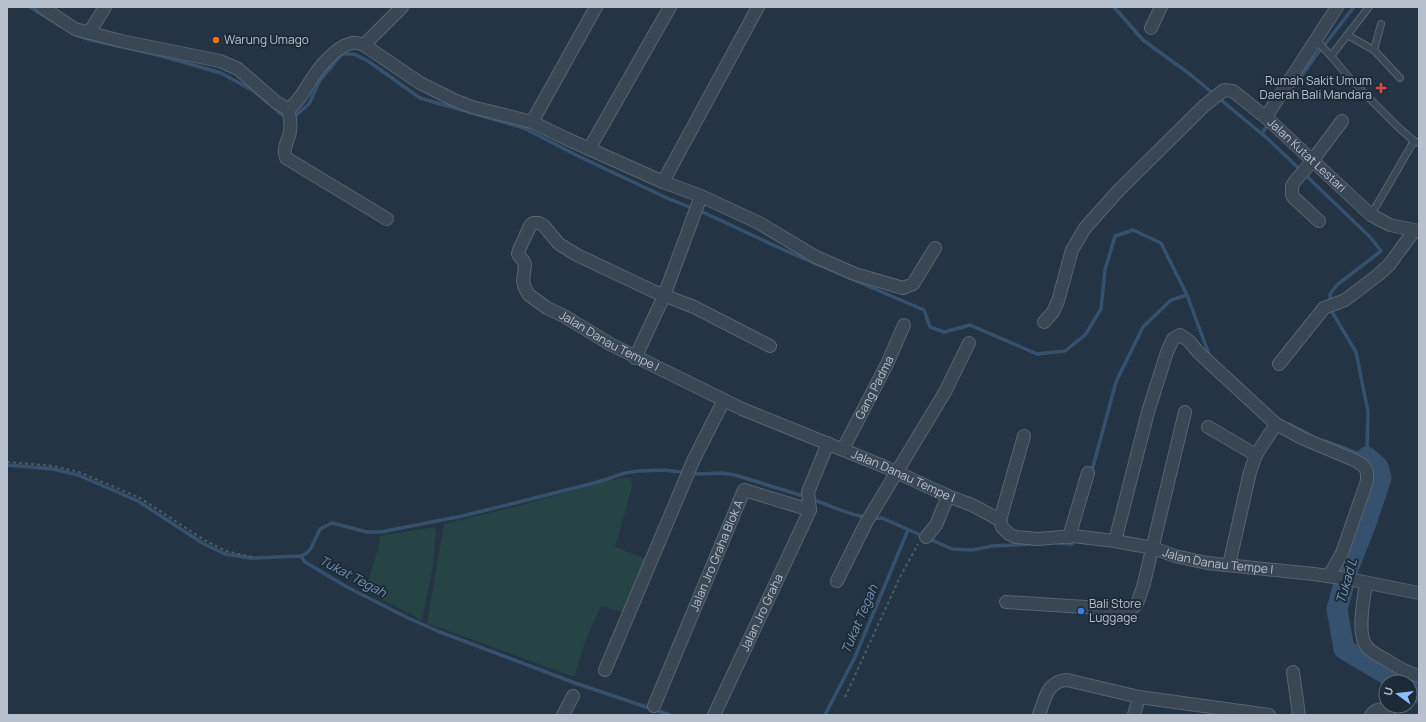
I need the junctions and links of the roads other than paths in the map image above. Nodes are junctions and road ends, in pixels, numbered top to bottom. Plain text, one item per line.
1 (42, 7) edge
2 (105, 7) edge
3 (402, 7) edge
4 (596, 7) edge
5 (670, 7) edge
6 (758, 7) edge
7 (1161, 7) edge
8 (1337, 7) edge
9 (1369, 7) edge
10 (1381, 24) dead end
11 (1151, 28) dead end
12 (89, 33) junction
13 (1347, 35) junction
14 (1318, 42) junction
15 (364, 45) junction
16 (1374, 50) junction
17 (1331, 56) junction
18 (1400, 78) dead end
19 (289, 111) junction
20 (1270, 120) junction
21 (1342, 121) dead end
22 (532, 122) junction
23 (1416, 142) edge
24 (589, 149) junction
25 (1311, 162) junction
26 (662, 182) junction
27 (700, 199) junction
28 (1371, 215) junction
29 (387, 219) dead end
30 (1319, 221) dead end
31 (1416, 231) edge
32 (935, 248) dead end
33 (664, 296) junction
34 (1044, 322) dead end
35 (904, 325) dead end
36 (969, 343) dead end
37 (770, 346) dead end
38 (635, 358) junction
39 (1279, 364) dead end
40 (724, 400) junction
41 (1185, 412) dead end
42 (1276, 424) junction
43 (1208, 427) dead end
44 (1024, 436) dead end
45 (828, 443) junction
46 (843, 449) junction
47 (1256, 455) junction
48 (898, 472) junction
49 (1088, 473) dead end
50 (948, 496) junction
51 (810, 510) junction
52 (1000, 520) junction
53 (926, 537) dead end
54 (1069, 537) junction
55 (1115, 541) junction
56 (1153, 548) junction
57 (1229, 566) junction
58 (1330, 577) junction
59 (838, 581) dead end
60 (1360, 582) junction
61 (1419, 593) edge
62 (1006, 602) dead end
63 (605, 670) dead end
64 (1292, 672) dead end
65 (1419, 676) edge
66 (573, 696) dead end
67 (1139, 696) junction
68 (654, 706) dead end
69 (1213, 711) edge
70 (563, 715) edge
71 (714, 715) edge
72 (1039, 715) edge
73 (1134, 715) edge
74 (1269, 715) edge
75 (1299, 715) edge
76 (1371, 715) edge
77 (1389, 715) edge

1 - 12 street
2 - 12 street
3 - 15 street
4 - 22 street
5 - 24 street
6 - 26 street
7 - 11 street
8 - 14 street, Jalan Kutat Lestari
9 - 13 lane
10 - 16 lane
12 - 19 street
13 - 16 lane
13 - 17 lane
14 - 17 lane
14 - 20 street, Jalan Kutat Lestari
15 - 19 street
15 - 22 street
16 - 18 lane
17 - 23 lane
19 - 29 street
20 - 25 street, Jalan Kutat Lestari
20 - 34 street
21 - 25 street
22 - 24 street
23 - 28 lane
24 - 26 street
25 - 28 street, Jalan Kutat Lestari
25 - 30 street
26 - 27 street
27 - 32 street
27 - 33 street
28 - 31 street, Jalan Kutat Lestari
31 - 39 street
33 - 37 street
33 - 38 street
33 - 38 street, Jalan Danau Tempe I
35 - 46 street, Gang Padma
36 - 48 street
38 - 40 street, Jalan Danau Tempe I
40 - 45 street, Jalan Danau Tempe I
40 - 63 street
41 - 56 street
42 - 47 street
42 - 55 street
42 - 58 street
43 - 47 street
44 - 52 street
45 - 46 street, Jalan Danau Tempe I
45 - 51 street
46 - 48 street, Jalan Danau Tempe I
47 - 57 street
48 - 50 street, Jalan Danau Tempe I
48 - 59 street
49 - 54 street
50 - 52 street, Jalan Danau Tempe I
50 - 53 street
51 - 68 street, Jalan Jro Graha Blok A
51 - 71 street, Jalan Jro Graha
52 - 54 street, Jalan Danau Tempe I
54 - 55 street, Jalan Danau Tempe I
55 - 56 street, Jalan Danau Tempe I
56 - 57 street, Jalan Danau Tempe I
56 - 62 street
57 - 58 street, Jalan Danau Tempe I
58 - 60 street, Jalan Danau Tempe I
60 - 61 street, Jalan Danau Tempe I
60 - 65 street
64 - 75 street
66 - 70 street
67 - 69 street
67 - 72 street
67 - 73 street
69 - 74 street
76 - 77 street

